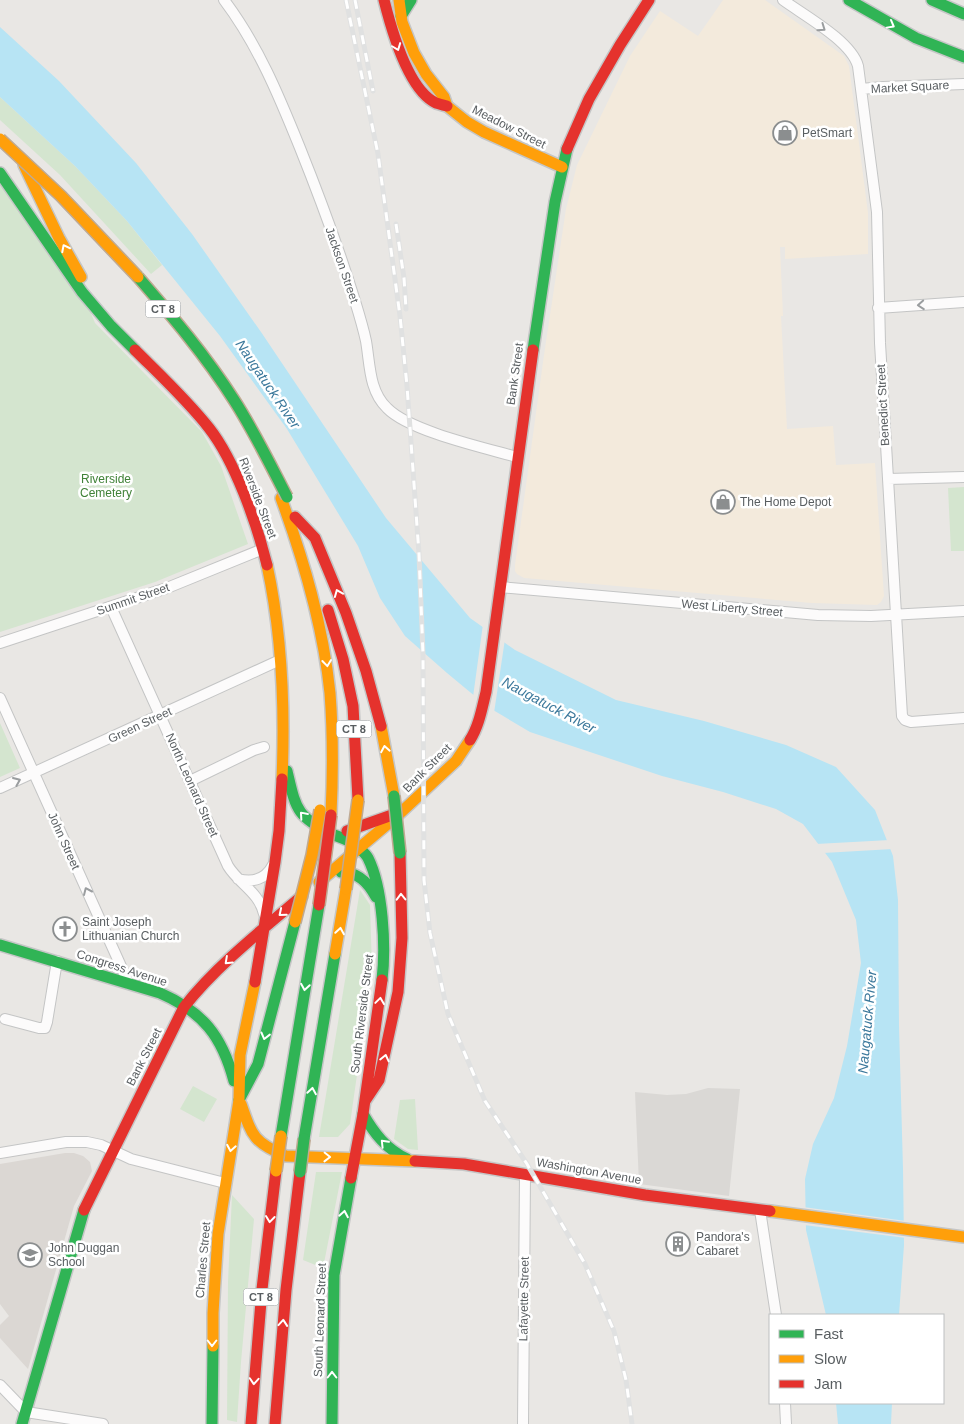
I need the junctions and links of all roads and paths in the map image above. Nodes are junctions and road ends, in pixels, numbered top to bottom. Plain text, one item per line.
1 (224, 0) edge
2 (384, 0) edge
3 (399, 0) edge
4 (411, 0) edge
5 (649, 0) edge
6 (783, 0) edge
7 (849, 0) edge
8 (932, 0) edge
9 (964, 14) edge
10 (401, 16) junction
11 (964, 57) edge
12 (964, 84) edge
13 (861, 89) junction
14 (447, 106) junction
15 (0, 128) edge
16 (0, 133) edge
17 (0, 139) edge
18 (0, 149) edge
19 (9, 163) dead end
20 (562, 167) junction
21 (0, 173) edge
22 (43, 179) junction
23 (964, 302) edge
24 (95, 307) junction
25 (878, 308) junction
26 (181, 330) junction
27 (517, 456) junction
28 (964, 477) edge
29 (888, 480) junction
30 (294, 518) junction
31 (263, 549) junction
32 (500, 586) junction
33 (111, 607) junction
34 (964, 611) edge
35 (896, 616) junction
36 (0, 643) edge
37 (280, 660) junction
38 (0, 698) edge
39 (160, 716) junction
40 (964, 718) edge
41 (264, 748) dead end
42 (283, 748) junction
43 (34, 774) junction
44 (190, 781) junction
45 (0, 788) edge
46 (402, 811) junction
47 (326, 812) junction
48 (328, 832) junction
49 (360, 847) junction
50 (275, 862) junction
51 (328, 875) junction
52 (238, 880) junction
53 (382, 914) junction
54 (264, 923) junction
55 (0, 945) edge
56 (57, 962) junction
57 (128, 984) junction
58 (184, 1007) junction
59 (5, 1018) dead end
60 (239, 1100) junction
61 (365, 1101) junction
62 (363, 1114) junction
63 (112, 1150) junction
64 (0, 1154) edge
65 (354, 1158) junction
66 (415, 1161) junction
67 (525, 1174) junction
68 (225, 1183) junction
69 (760, 1210) junction
70 (964, 1237) edge
71 (776, 1314) edge
72 (0, 1385) edge
73 (785, 1404) edge
74 (26, 1412) junction
75 (22, 1424) edge
76 (103, 1424) edge
77 (212, 1424) edge
78 (251, 1424) edge
79 (275, 1424) edge
80 (332, 1424) edge
81 (522, 1424) edge
82 (786, 1424) edge

1 - 27 street, Jackson Street
2 -> 14 main road, Meadow Street
3 - 10 main road, Meadow Street
4 - 10 main road
5 - 20 main road, Bank Street
6 -> 13 street, Market Square
7 -> 11 main road
8 - 9 main road
10 - 14 main road, Meadow Street
12 - 13 street, Market Square
13 - 25 street, Benedict Street
14 - 20 main road, Meadow Street
24 -> 15 main road, Riverside Street
16 - 26 main road, bridge
17 - 22 main road, bridge
18 - 22 main road, CT 8, bridge
19 - 26 main road, CT 8, bridge
20 - 27 main road, Bank Street
21 - 24 main road, Riverside Street
22 - 30 main road, CT 8, bridge
23 -> 25 street
24 - 31 main road, Riverside Street
25 - 29 street, Benedict Street
26 -> 47 main road, CT 8, bridge
27 - 32 main road, Bank Street
28 - 29 street
29 - 35 street, Benedict Street
61 -> 30 main road, bridge
79 -> 30 main road, CT 8, bridge
31 - 33 street, Summit Street
31 - 37 main road, Riverside Street
32 - 35 street, West Liberty Street
32 - 46 main road, Bank Street
33 - 36 street, Summit Street
33 - 39 street, North Leonard Street
34 - 35 street, West Liberty Street
35 - 40 street, Benedict Street
37 - 39 street, Green Street
37 - 42 main road, Riverside Street
38 - 43 street, John Street
39 - 43 street, Green Street
39 - 44 street, North Leonard Street
41 - 44 street
48 -> 42 main road, Riverside Street
42 - 50 main road, Riverside Street
45 -> 43 street, Green Street
57 -> 43 street, John Street
44 - 52 street, North Leonard Street
46 - 48 main road
46 - 49 main road, Bank Street
47 -> 60 main road, bridge
47 -> 78 main road, CT 8, bridge
48 - 49 main road, Riverside Street
49 - 51 main road, Bank Street
49 - 53 main road, South Riverside Street
50 - 52 street
50 - 54 main road, Riverside Street
51 - 53 main road
51 -> 54 main road, Bank Street
52 - 54 street, North Leonard Street
61 -> 53 main road, South Riverside Street
54 -> 58 main road, Bank Street
54 - 60 main road
55 - 56 main road, Congress Avenue
56 - 57 main road, Congress Avenue
56 - 59 street
57 - 58 main road, Congress Avenue
58 - 60 main road, Congress Avenue
58 - 63 main road, Bank Street
60 -> 65 main road, Washington Avenue
60 -> 68 main road, Charles Street
61 - 62 main road, South Riverside Street
62 - 65 main road, South Riverside Street
66 -> 62 main road
63 - 64 street
63 - 68 street
63 - 74 main road, Bank Street
65 - 66 main road, Washington Avenue
80 -> 65 main road, South Leonard Street
66 - 67 main road, Washington Avenue
67 - 69 main road, Washington Avenue
67 - 81 street, Lafayette Street
68 -> 77 main road, Charles Street
69 - 70 main road, Washington Avenue
69 - 71 street
72 - 74 street
73 - 82 street
74 - 75 main road, Bank Street
74 - 76 street

